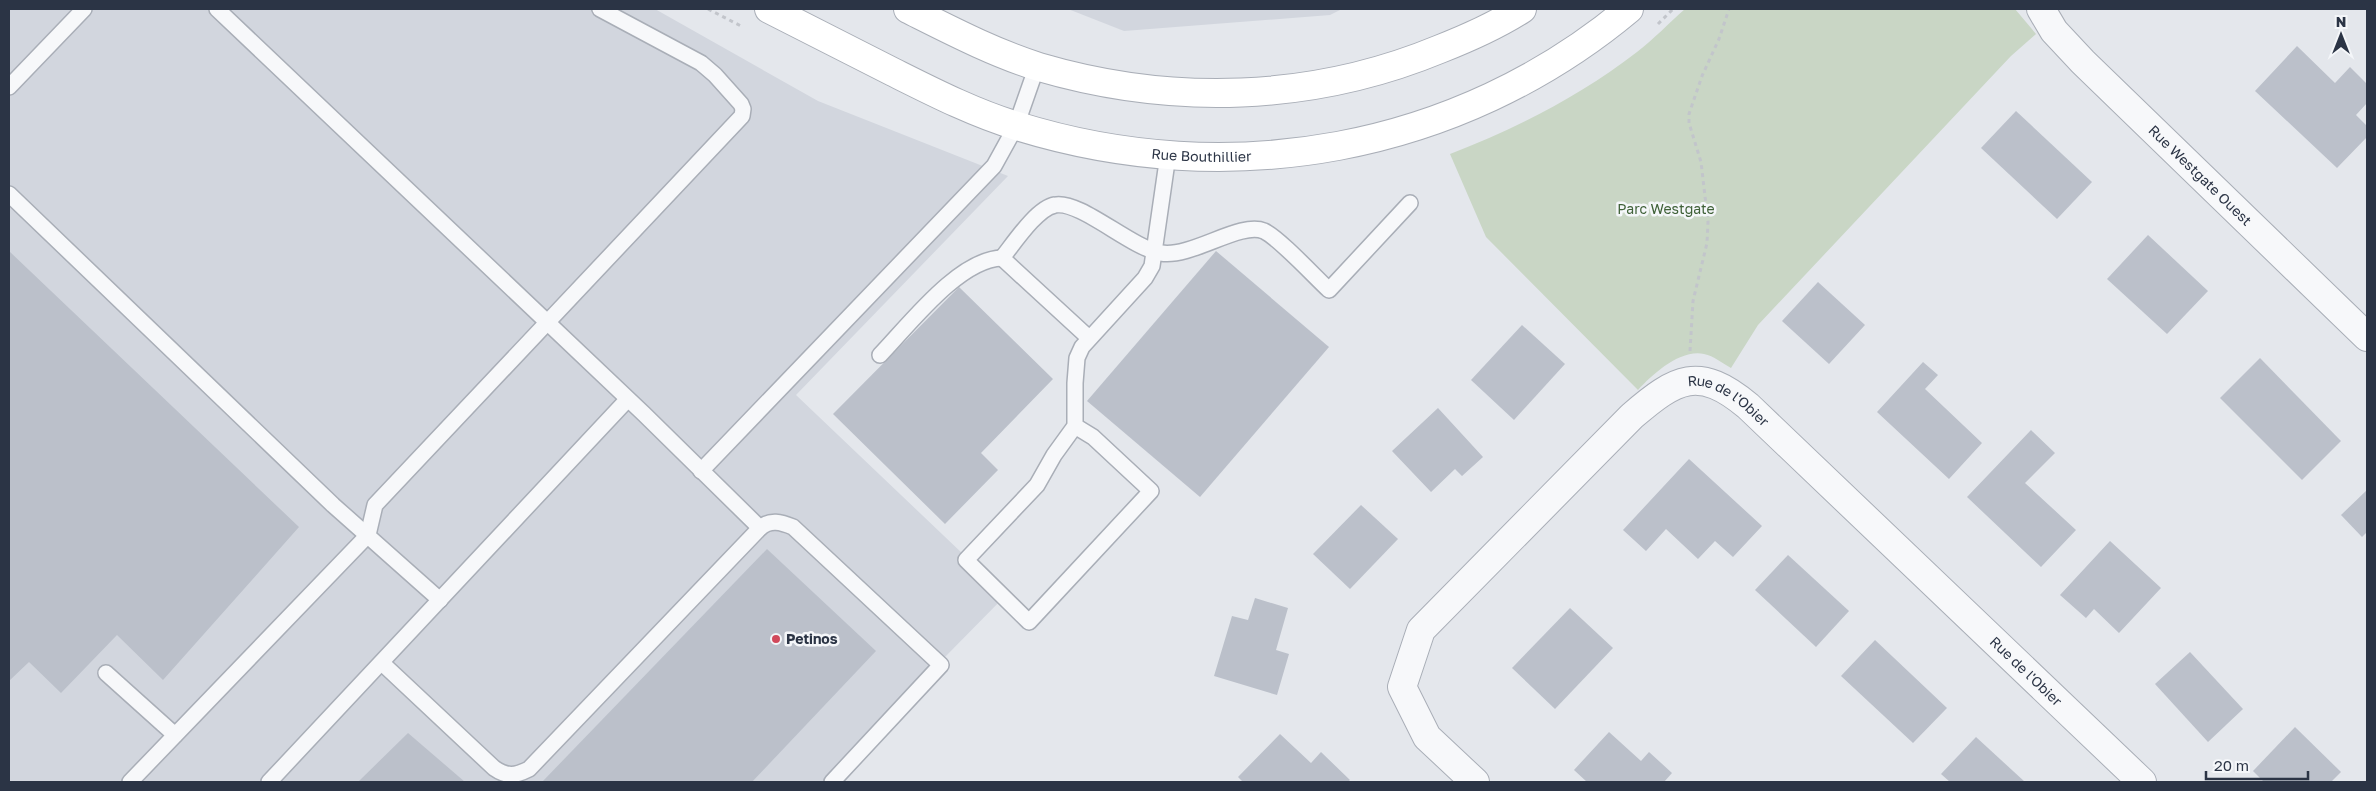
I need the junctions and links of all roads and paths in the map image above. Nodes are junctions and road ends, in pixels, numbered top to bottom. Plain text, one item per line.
1 (84, 9) edge
2 (216, 9) edge
3 (600, 9) edge
4 (769, 9) edge
5 (908, 9) edge
6 (1522, 9) edge
7 (1629, 9) edge
8 (1729, 9) edge
9 (2041, 9) edge
10 (1038, 66) junction
11 (9, 88) edge
12 (1016, 126) junction
13 (1168, 155) junction
14 (9, 194) edge
15 (1410, 203) dead end
16 (1155, 252) junction
17 (1002, 258) junction
18 (546, 323) junction
19 (2367, 337) edge
20 (1089, 338) junction
21 (1690, 354) dead end
22 (880, 355) dead end
23 (627, 400) junction
24 (1075, 426) junction
25 (701, 471) junction
26 (760, 528) junction
27 (368, 535) junction
28 (440, 600) junction
29 (382, 663) junction
30 (106, 673) dead end
31 (175, 735) junction
32 (130, 782) edge
33 (269, 782) edge
34 (832, 782) edge
35 (1475, 782) edge
36 (2142, 782) edge

1 - 11 lane
2 - 18 lane
3 - 18 lane
4 - 12 street, Rue Bouthillier
5 - 10 street
6 - 10 street
7 - 13 street, Rue Bouthillier
8 - 21 path
9 - 19 street, Rue Westgate Ouest
10 - 12 lane
12 - 13 street, Rue Bouthillier
12 - 25 lane
13 - 16 lane
14 - 27 lane
15 - 16 lane
16 - 17 lane
16 - 20 lane
17 - 20 lane
17 - 22 lane
18 - 23 lane
18 - 27 lane
20 - 24 lane
23 - 25 lane
23 - 28 lane
24 - 24 lane
25 - 26 lane
26 - 29 lane
26 - 34 lane
27 - 28 lane
27 - 31 lane
28 - 29 lane
29 - 33 lane
30 - 31 lane
31 - 32 lane
35 - 36 street, Rue de l'Obier

